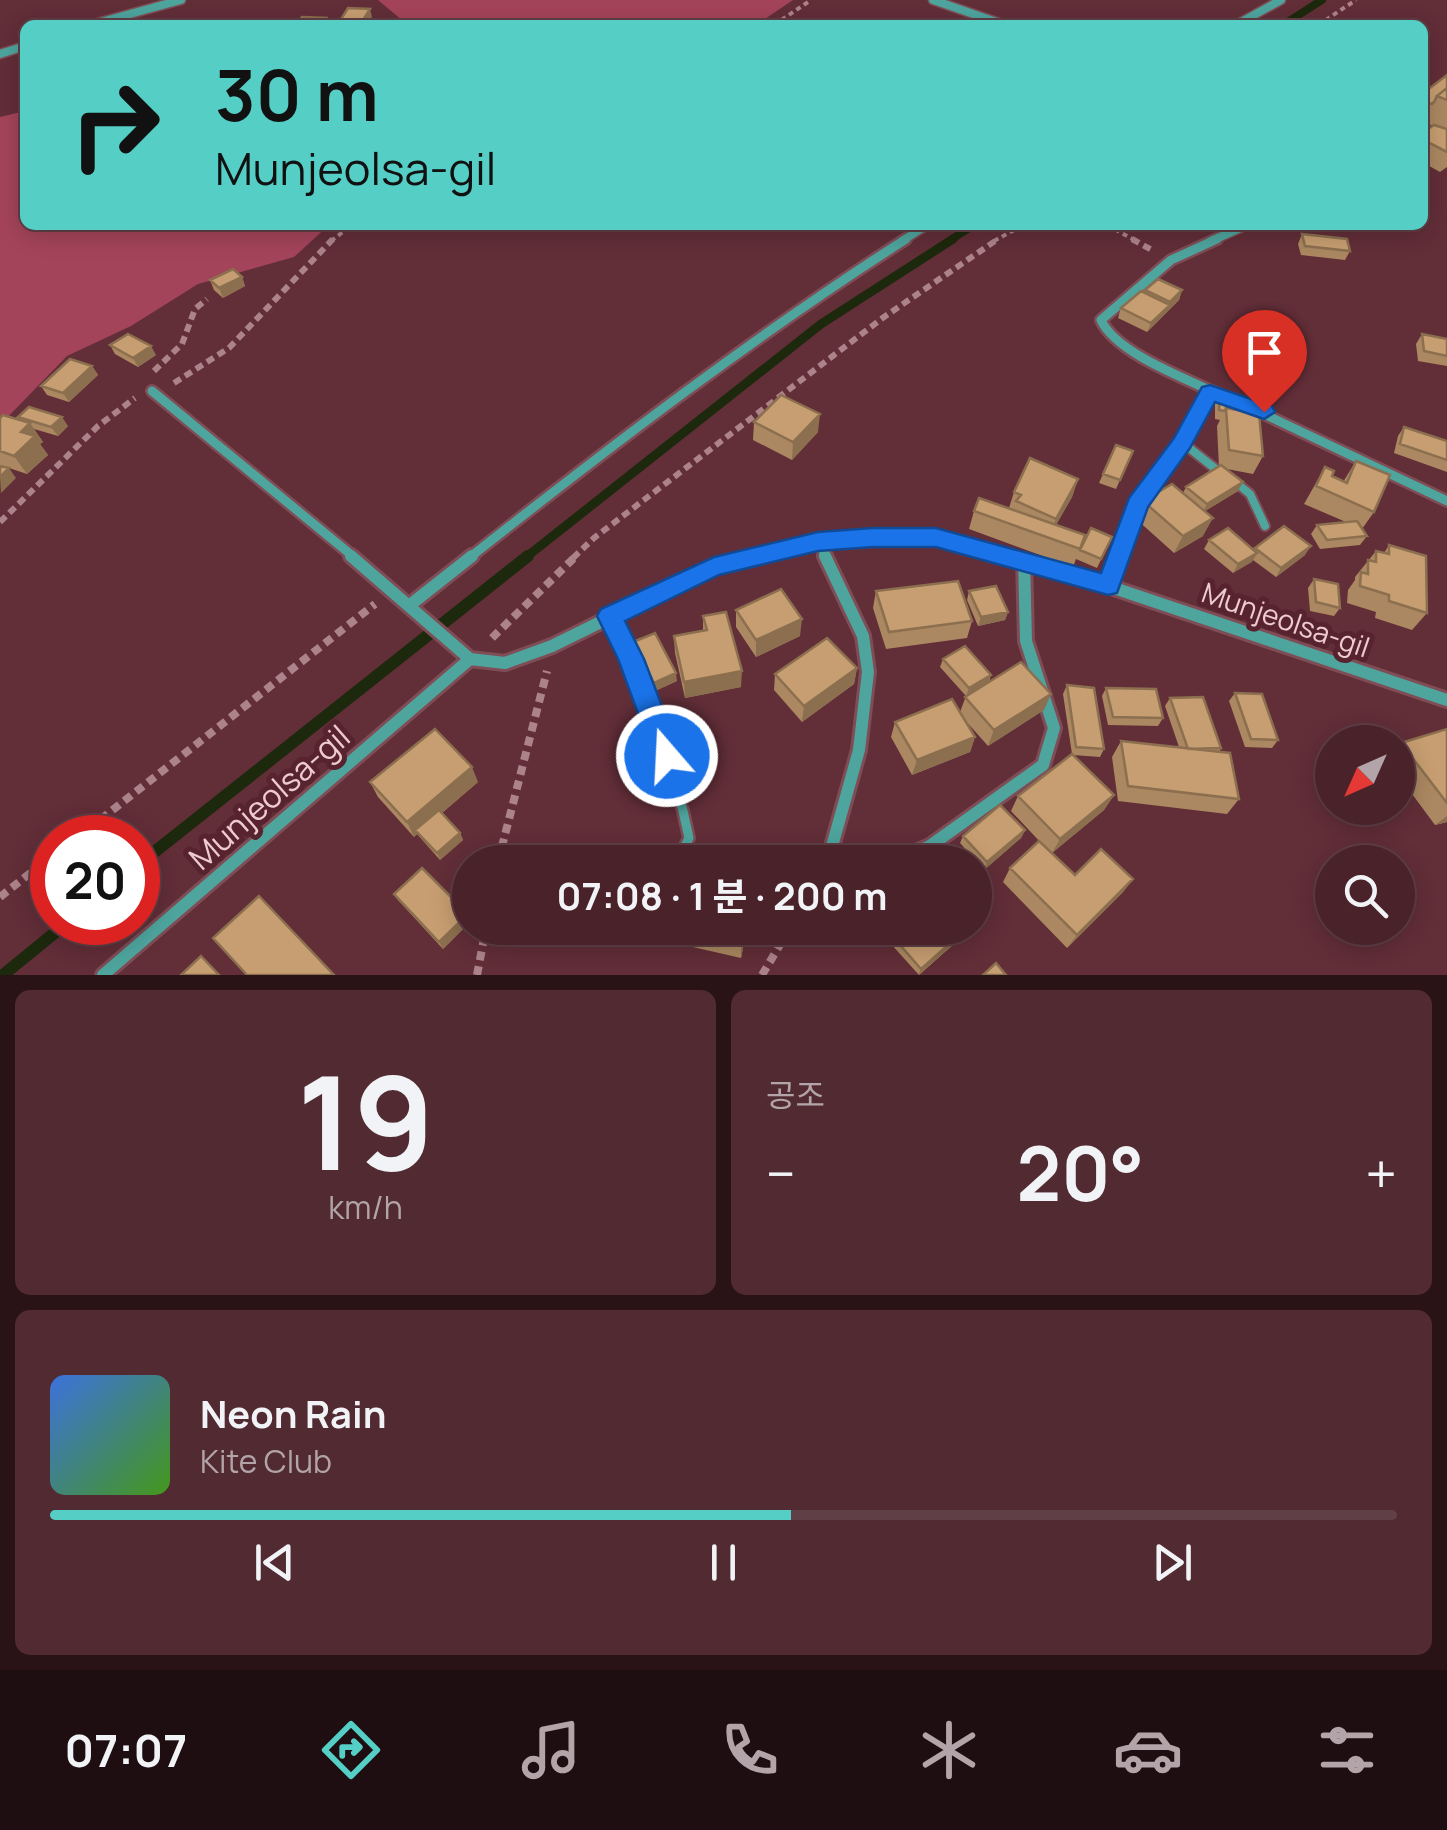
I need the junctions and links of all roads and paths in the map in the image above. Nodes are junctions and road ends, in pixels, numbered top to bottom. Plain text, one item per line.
1 (181, 0) edge
2 (811, 0) edge
3 (934, 0) edge
4 (1281, 0) edge
5 (1356, 0) edge
6 (108, 20) edge
7 (781, 20) edge
8 (991, 20) edge
9 (1245, 20) edge
10 (1326, 20) edge
11 (342, 230) edge
12 (920, 230) edge
13 (1014, 230) edge
14 (1116, 230) edge
15 (1236, 230) edge
16 (1171, 260) junction
17 (207, 299) dead end
18 (146, 392) junction
19 (1210, 392) junction
20 (1182, 443) junction
21 (1447, 501) edge
22 (0, 522) edge
23 (1265, 526) dead end
24 (818, 541) junction
25 (1024, 560) junction
26 (1108, 586) junction
27 (394, 590) junction
28 (410, 604) junction
29 (610, 616) junction
30 (552, 646) junction
31 (470, 659) junction
32 (1447, 700) edge
33 (106, 815) edge
34 (503, 845) edge
35 (686, 845) edge
36 (833, 845) edge
37 (931, 845) edge
38 (30, 874) edge
39 (0, 898) edge
40 (483, 945) edge
41 (780, 945) edge
42 (104, 975) edge
43 (477, 975) edge
44 (762, 975) edge

1 - 6 street
2 - 7 path
3 - 8 street
4 - 9 street
5 - 10 path
11 - 18 path
12 - 28 street
13 - 31 path
14 - 16 path
15 - 16 street
16 - 19 street
17 - 18 path
18 - 22 path
18 - 27 street
19 - 20 street
19 - 21 street
20 - 23 lane
20 - 26 street
24 - 25 street, Munjeolsa-gil
24 - 29 street, Munjeolsa-gil
24 - 36 street
25 - 26 street, Munjeolsa-gil
25 - 37 street
26 - 32 street, Munjeolsa-gil
27 - 28 street
27 - 33 path
28 - 31 street
29 - 30 street, Munjeolsa-gil
29 - 35 lane
30 - 31 street, Munjeolsa-gil
30 - 34 path
31 - 42 street, Munjeolsa-gil
38 - 39 path
40 - 43 path
41 - 44 path

